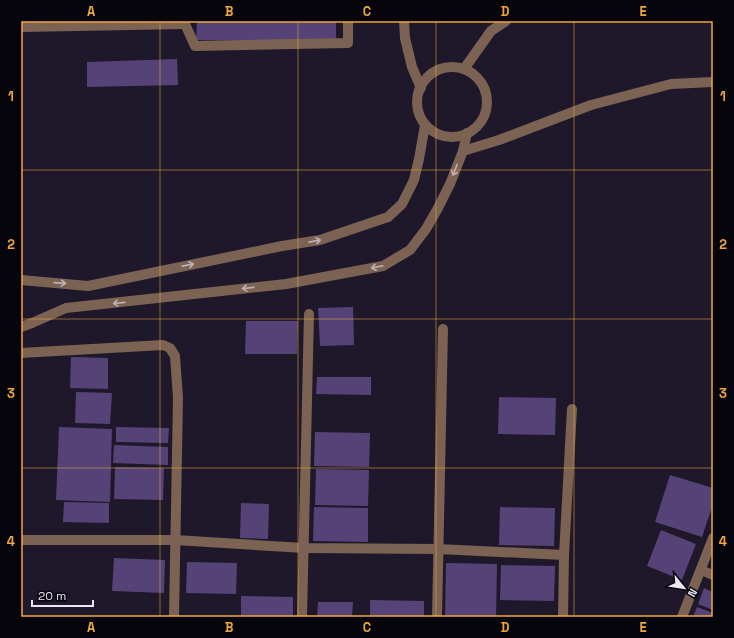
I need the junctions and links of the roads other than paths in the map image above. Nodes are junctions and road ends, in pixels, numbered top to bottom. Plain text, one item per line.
1 (348, 21) edge
2 (404, 21) edge
3 (506, 21) edge
4 (185, 22) edge
5 (21, 27) edge
6 (464, 69) junction
7 (713, 82) edge
8 (421, 88) junction
9 (425, 125) junction
10 (467, 133) junction
11 (463, 151) junction
12 (21, 280) edge
13 (309, 314) dead end
14 (21, 327) edge
15 (443, 329) dead end
16 (21, 353) edge
17 (572, 409) dead end
18 (713, 538) edge
19 (21, 540) edge
20 (176, 540) junction
21 (304, 548) junction
22 (438, 549) junction
23 (564, 555) junction
24 (701, 570) junction
25 (713, 574) edge
26 (174, 617) edge
27 (302, 617) edge
28 (437, 617) edge
29 (563, 617) edge
30 (682, 617) edge

1 - 4 street
2 - 8 street
3 - 6 street
4 - 5 street
6 - 8 street
6 - 10 street
7 - 11 street
8 - 9 street
9 - 10 street
12 -> 9 street
10 - 11 street
11 -> 14 street
13 - 21 street
15 - 22 street
16 - 20 street
17 - 23 street
18 - 24 street
19 - 20 street
20 - 21 street
20 - 26 street
21 - 22 street
21 - 27 street
22 - 23 street
22 - 28 street
23 - 29 street
24 - 25 street
24 - 30 street

